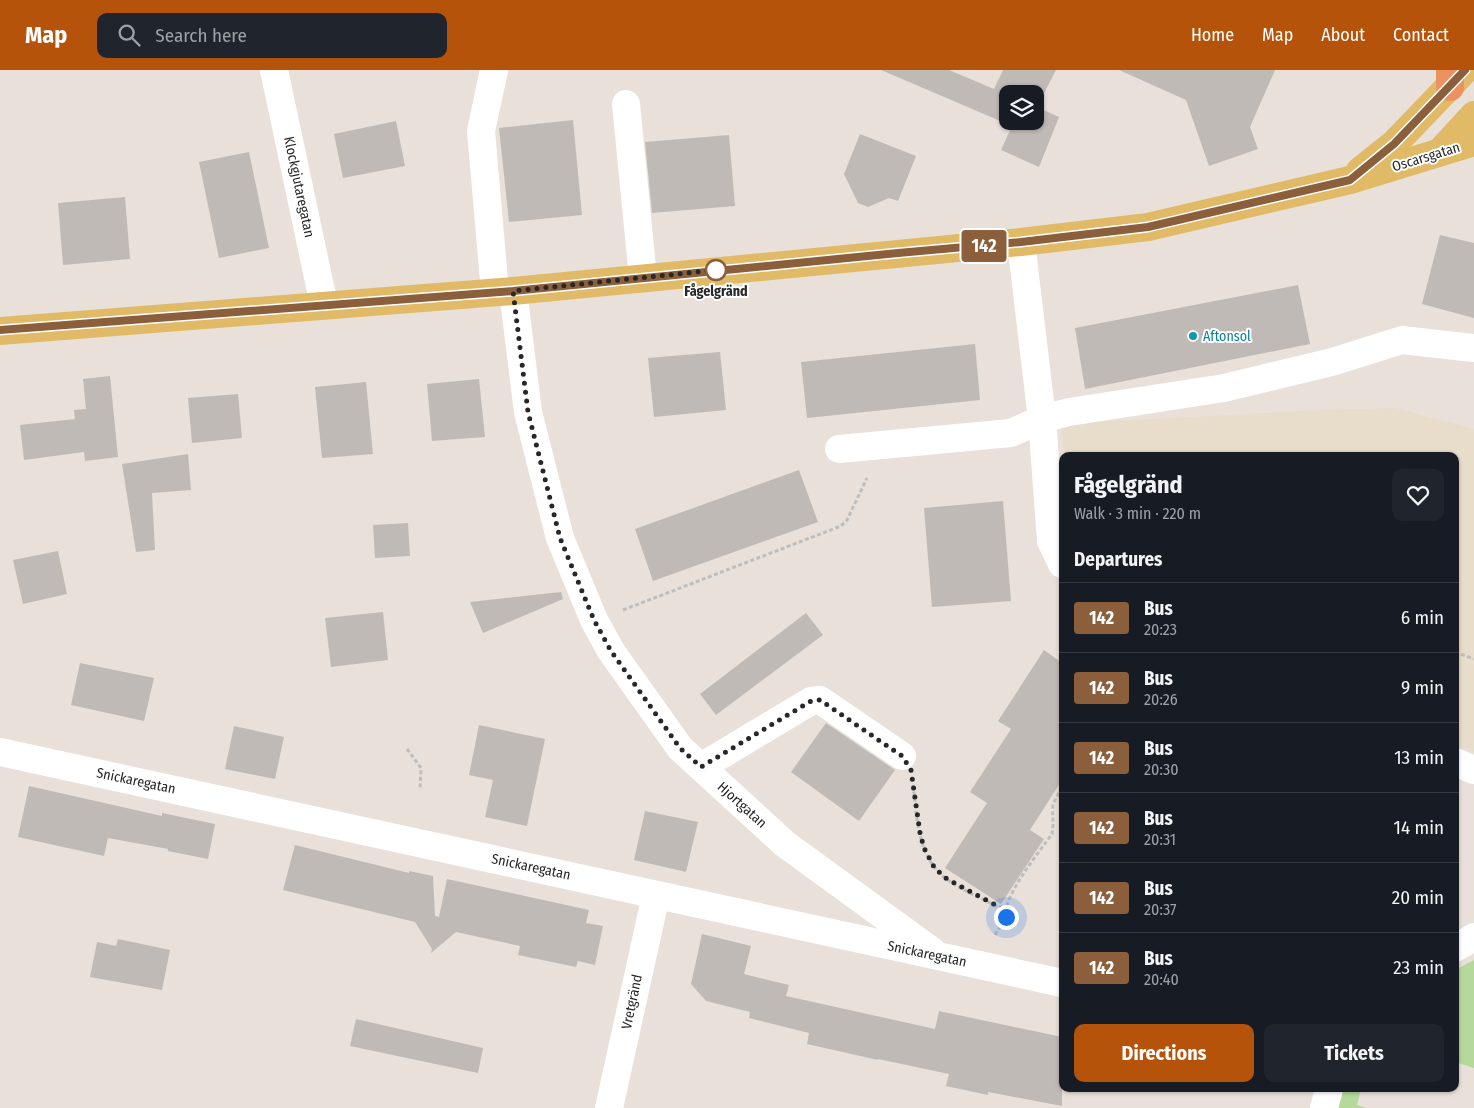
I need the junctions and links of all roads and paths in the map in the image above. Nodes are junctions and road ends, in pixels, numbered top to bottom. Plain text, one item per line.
1 (274, 70) edge
2 (494, 70) edge
3 (1455, 76) edge
4 (626, 104) dead end
5 (1474, 115) edge
6 (1474, 142) edge
7 (1439, 153) junction
8 (1350, 180) junction
9 (1021, 242) junction
10 (643, 278) junction
11 (504, 292) junction
12 (324, 305) junction
13 (0, 330) edge
14 (1474, 348) edge
15 (1042, 418) junction
16 (839, 449) dead end
17 (869, 474) dead end
18 (1059, 558) edge
19 (643, 602) dead end
20 (1459, 653) edge
21 (1474, 659) edge
22 (408, 749) dead end
23 (0, 752) edge
24 (902, 756) joint
25 (1459, 764) edge
26 (701, 767) junction
27 (1474, 770) edge
28 (420, 790) dead end
29 (1059, 792) edge
30 (656, 895) junction
31 (1005, 910) junction
32 (1002, 924) dead end
33 (1474, 938) edge
34 (1459, 946) edge
35 (939, 956) junction
36 (1059, 982) edge
37 (1328, 1092) edge
38 (608, 1108) edge
39 (1324, 1108) edge

1 - 12 street, Klockgjutaregatan
2 - 11 street, Hjortgatan
3 - 8 main road, Oscarsgatan
4 - 10 street
5 - 7 main road
6 - 7 main road, Oscarsgatan
7 - 8 main road, Oscarsgatan
8 - 9 main road, Oscarsgatan
9 - 10 main road, Oscarsgatan
9 - 15 street
10 - 11 main road, Oscarsgatan
11 - 12 main road, Oscarsgatan
11 - 26 street, Hjortgatan
12 - 13 main road, Oscarsgatan
14 - 15 street
15 - 16 street
15 - 18 street
17 - 19 path
20 - 21 path
22 - 28 path
23 - 30 street, Snickaregatan
24 - 26 street
24 - 31 path
25 - 27 street
26 - 35 street, Hjortgatan
29 - 31 path
30 - 35 street, Snickaregatan
30 - 38 street, Vretgränd
31 - 32 path
33 - 34 street
35 - 36 street, Snickaregatan
37 - 39 street

